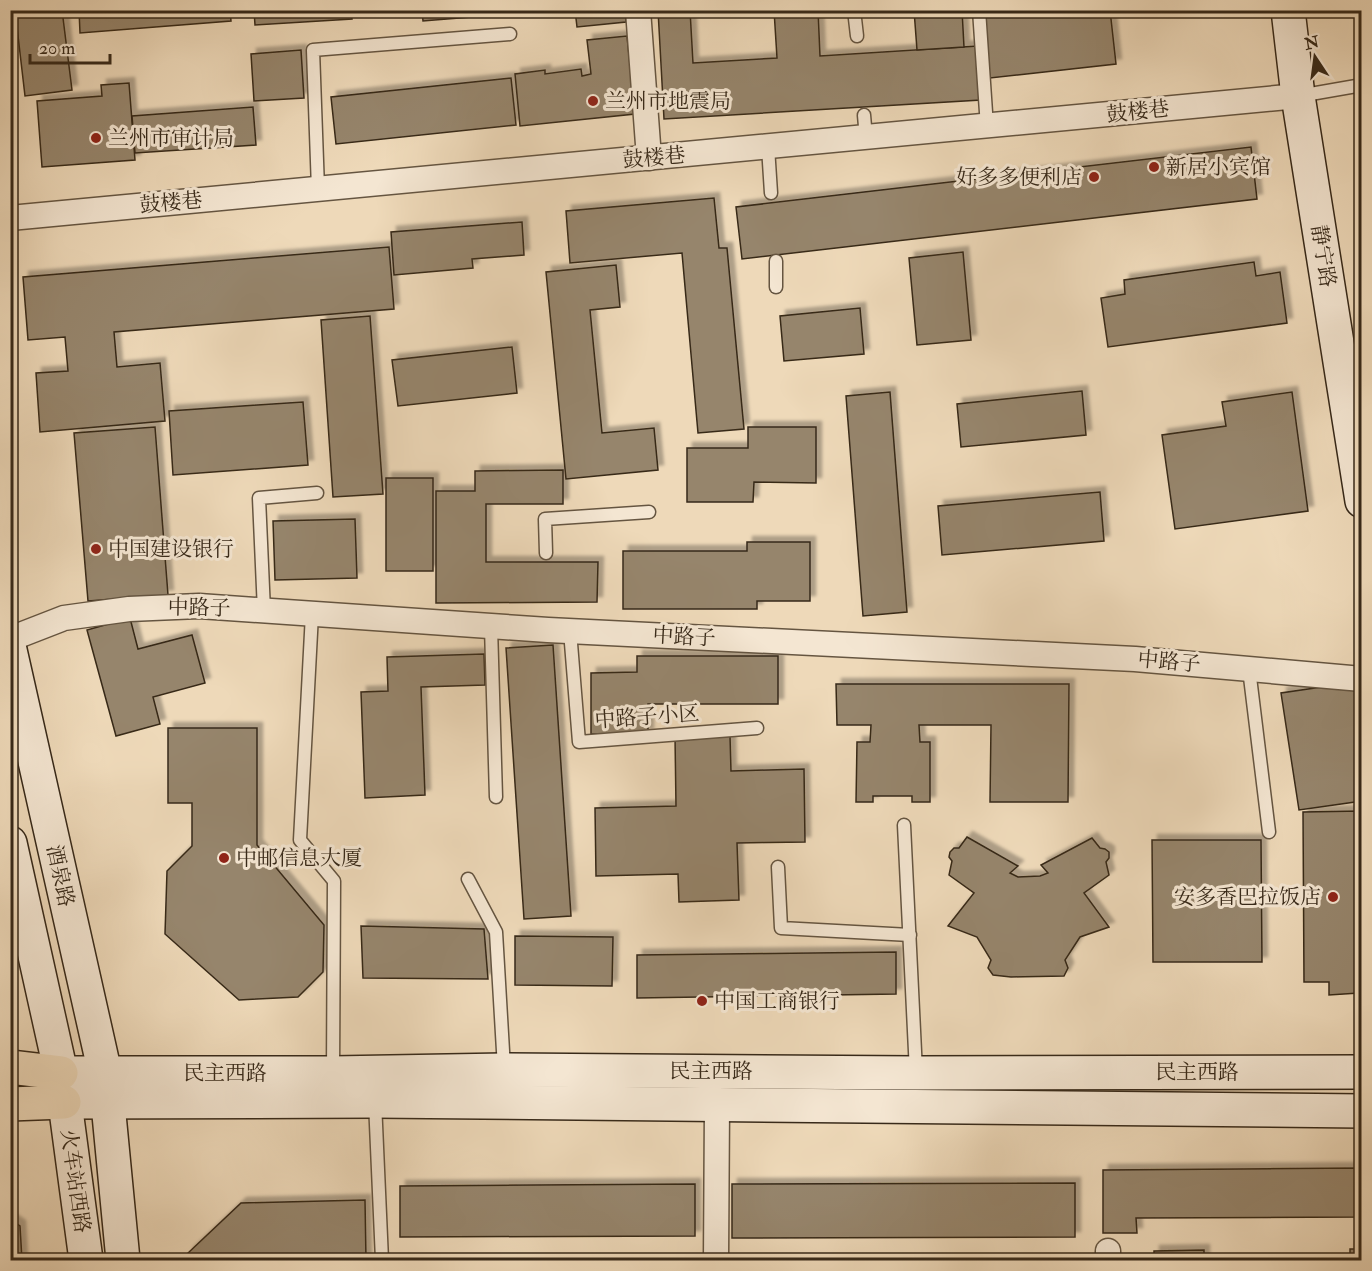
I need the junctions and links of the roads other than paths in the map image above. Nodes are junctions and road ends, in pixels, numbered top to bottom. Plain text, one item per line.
1 (638, 10) edge
2 (854, 10) edge
3 (979, 10) edge
4 (1288, 10) edge
5 (510, 34) dead end
6 (857, 36) dead end
7 (1362, 86) edge
8 (1298, 96) junction
9 (987, 127) junction
10 (768, 147) junction
11 (649, 158) junction
12 (318, 189) junction
13 (771, 193) dead end
14 (10, 218) edge
15 (776, 261) dead end
16 (776, 286) dead end
17 (317, 493) dead end
18 (1362, 501) edge
19 (649, 512) dead end
20 (546, 553) dead end
21 (264, 611) junction
22 (312, 614) junction
23 (491, 627) junction
24 (555, 627) junction
25 (10, 639) edge
26 (10, 650) edge
27 (1249, 669) junction
28 (1362, 679) edge
29 (757, 728) dead end
30 (496, 798) dead end
31 (904, 825) dead end
32 (1269, 832) dead end
33 (10, 843) edge
34 (778, 867) dead end
35 (468, 879) dead end
36 (909, 935) junction
37 (10, 1066) edge
38 (504, 1070) junction
39 (1362, 1072) edge
40 (333, 1073) junction
41 (916, 1073) junction
42 (62, 1088) junction
43 (107, 1088) junction
44 (375, 1101) junction
45 (10, 1104) edge
46 (717, 1105) junction
47 (1362, 1111) edge
48 (86, 1260) edge
49 (123, 1260) edge
50 (382, 1260) edge
51 (716, 1260) edge

1 - 11 street
2 - 6 lane
3 - 9 lane
4 - 8 main road, 静宁路
5 - 12 lane
7 - 8 lane
8 - 9 street, 鼓楼巷
8 - 18 main road, 静宁路
9 - 10 street, 鼓楼巷
10 - 11 street, 鼓楼巷
10 - 13 lane
11 - 12 street, 鼓楼巷
12 - 14 street, 鼓楼巷
15 - 16 lane
17 - 21 lane
19 - 20 lane
21 - 22 street, 中路子
21 - 25 street, 中路子
22 - 23 street, 中路子
22 - 40 lane
23 - 24 street, 中路子
23 - 30 lane
24 - 27 street, 中路子
24 - 29 lane, 中路子小区
26 - 43 main road, 酒泉路
27 - 28 street, 中路子
27 - 32 lane
31 - 36 lane
33 - 42 main road, 酒泉路
34 - 36 lane
35 - 38 lane
36 - 41 lane
37 - 42 main road
38 - 40 main road, 民主西路
38 - 41 main road, 民主西路
39 - 41 main road, 民主西路
40 - 43 main road, 民主西路
42 - 43 main road, 民主西路
42 - 45 main road
42 - 48 main road, 火车站西路
43 - 44 main road, 民主西路
43 - 49 main road, 火车站西路
44 - 46 main road, 民主西路
44 - 50 lane
46 - 47 main road, 民主西路
46 - 51 street

